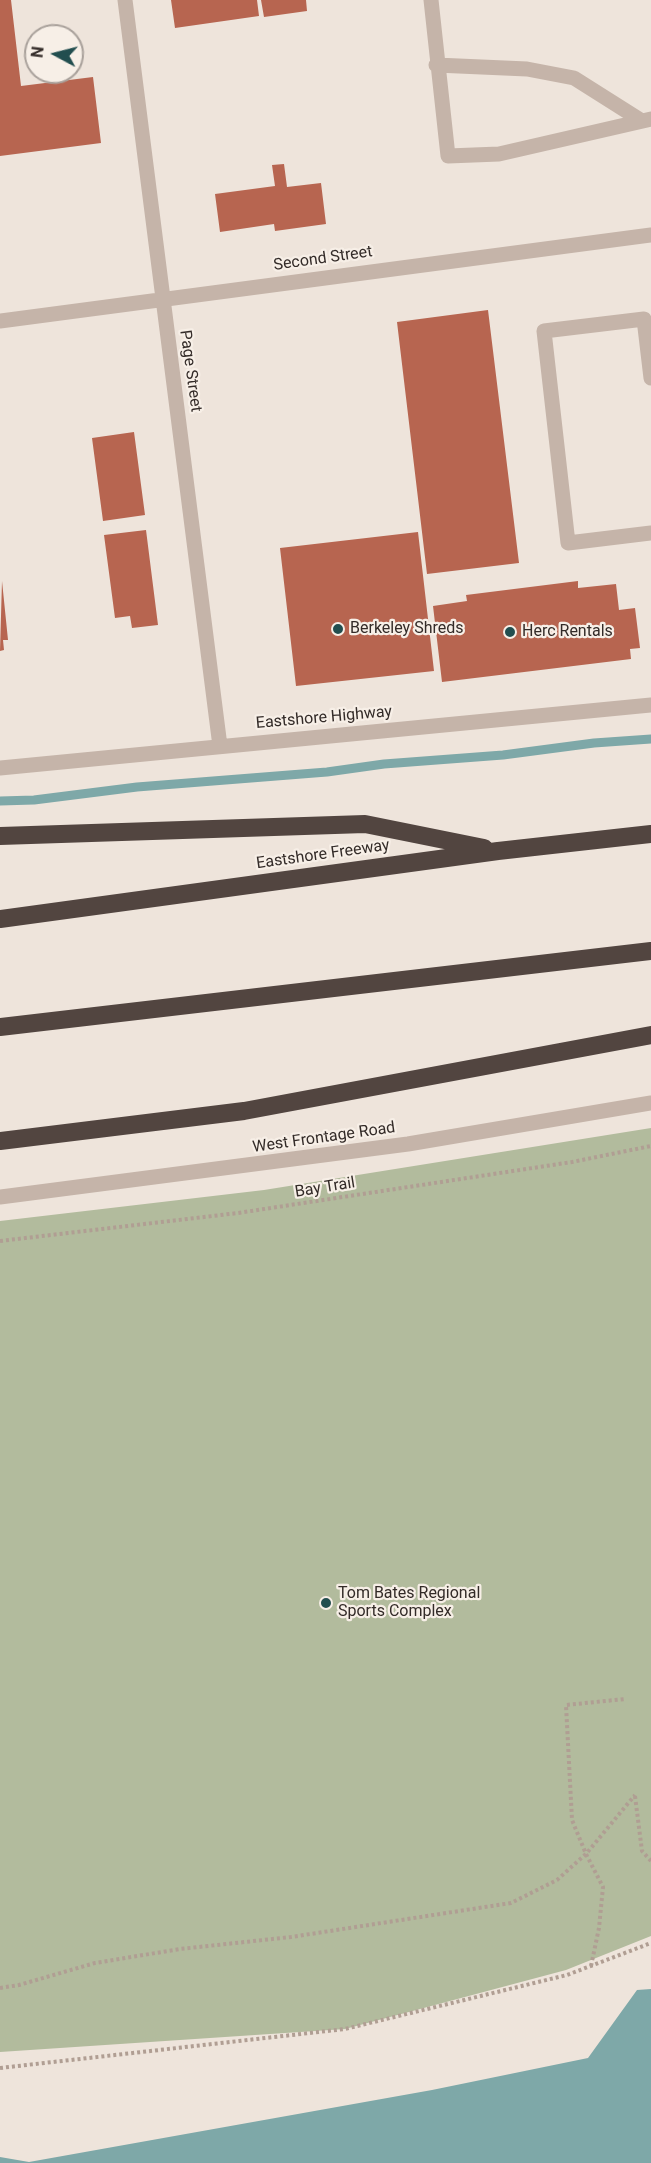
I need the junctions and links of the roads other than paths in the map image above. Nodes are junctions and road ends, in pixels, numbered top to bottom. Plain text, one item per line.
1 (125, 0) edge
2 (431, 0) edge
3 (436, 65) junction
4 (647, 120) edge
5 (651, 235) edge
6 (162, 301) junction
7 (0, 321) edge
8 (651, 378) edge
9 (651, 533) edge
10 (651, 705) edge
11 (220, 746) junction
12 (0, 768) edge
13 (651, 834) edge
14 (0, 836) edge
15 (498, 851) junction
16 (0, 919) edge
17 (651, 951) edge
18 (0, 1027) edge
19 (651, 1035) edge
20 (651, 1103) edge
21 (0, 1141) edge
22 (0, 1197) edge

1 - 6 street, Page Street
2 - 3 street
3 - 4 street
3 - 4 street
5 - 6 street, Second Street
6 - 7 street, Second Street
6 - 11 street, Page Street
8 - 9 street
10 - 11 street, Eastshore Highway
11 - 12 street, Eastshore Highway
13 - 15 highway, Eastshore Freeway
14 - 15 highway
15 - 16 highway, Eastshore Freeway
17 - 18 highway
19 - 21 highway
20 - 22 street, West Frontage Road

